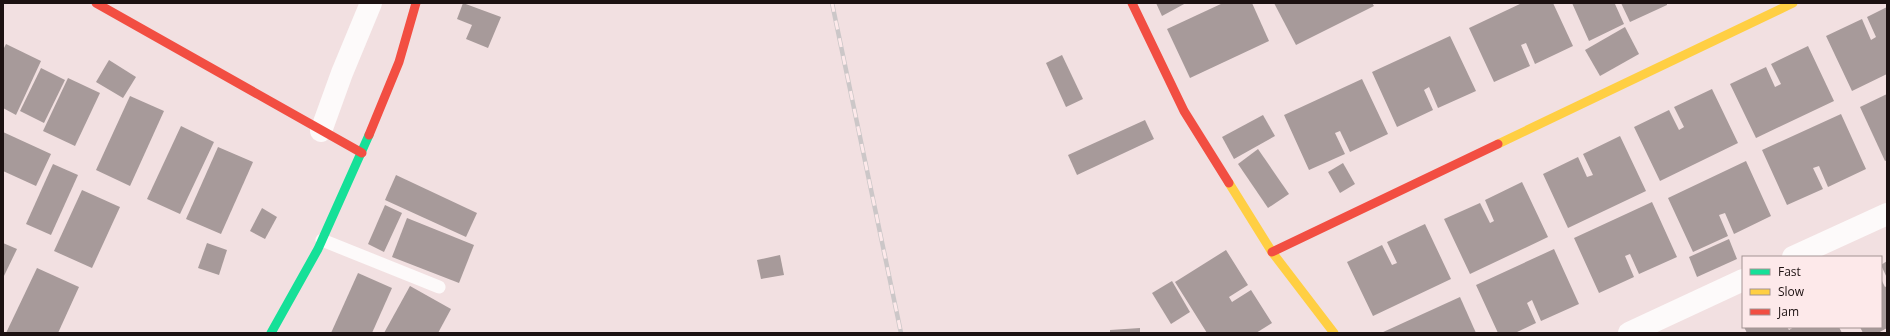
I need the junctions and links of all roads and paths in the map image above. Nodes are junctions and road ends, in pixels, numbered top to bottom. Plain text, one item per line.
1 (96, 3) edge
2 (370, 3) edge
3 (416, 3) edge
4 (1132, 3) edge
5 (1793, 3) edge
6 (321, 131) junction
7 (362, 153) junction
8 (1887, 214) edge
9 (322, 240) junction
10 (1272, 252) junction
11 (1795, 256) edge
12 (1742, 280) edge
13 (439, 287) dead end
14 (271, 333) edge
15 (1334, 333) edge
16 (1629, 333) edge

1 - 6 street
2 - 6 street
3 - 7 street
4 - 10 street
5 - 10 street
6 - 7 street
7 - 9 street
8 - 11 street
9 - 13 lane
9 - 14 street
10 - 15 street
12 - 16 street

